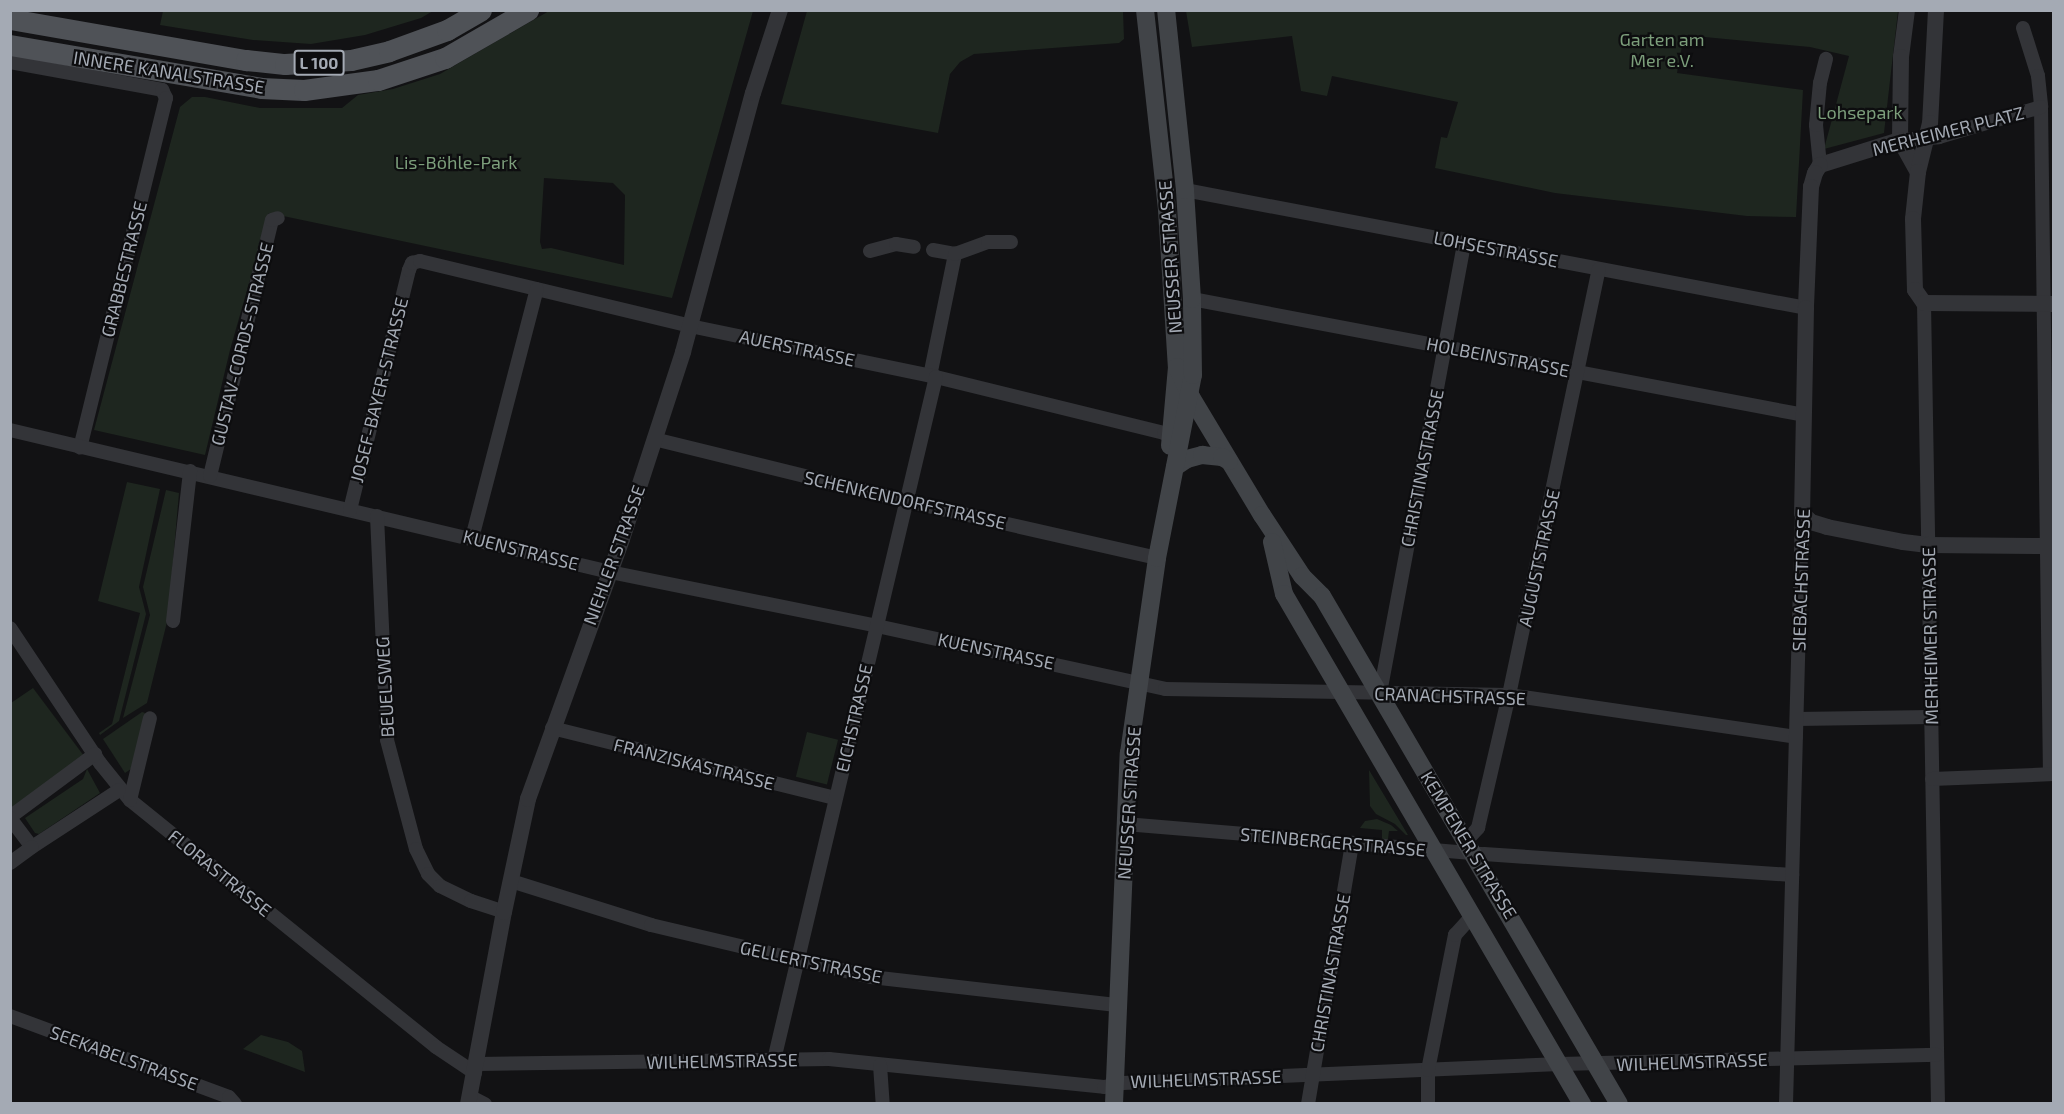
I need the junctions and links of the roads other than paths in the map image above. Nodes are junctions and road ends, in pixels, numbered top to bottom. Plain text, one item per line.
1 (481, 10) edge
2 (528, 10) edge
3 (780, 10) edge
4 (1145, 10) edge
5 (1166, 10) edge
6 (1907, 10) edge
7 (1936, 10) edge
8 (10, 19) edge
9 (2023, 28) dead end
10 (10, 45) edge
11 (1826, 59) dead end
12 (10, 62) edge
13 (162, 90) joint
14 (2042, 107) junction
15 (1927, 137) junction
16 (1900, 140) junction
17 (1820, 165) junction
18 (1918, 172) junction
19 (1164, 178) junction
20 (1185, 190) junction
21 (279, 218) dead end
22 (1011, 242) dead end
23 (1464, 243) junction
24 (914, 247) dead end
25 (870, 250) dead end
26 (933, 250) dead end
27 (955, 254) junction
28 (1599, 269) junction
29 (409, 270) joint
30 (537, 289) junction
31 (1192, 299) junction
32 (1924, 303) junction
33 (2050, 304) edge
34 (1806, 308) junction
35 (690, 326) junction
36 (1445, 347) junction
37 (1177, 367) junction
38 (1579, 373) junction
39 (933, 376) junction
40 (1191, 397) junction
41 (1804, 415) junction
42 (10, 430) edge
43 (654, 440) junction
44 (81, 448) junction
45 (1175, 451) junction
46 (1229, 461) junction
47 (190, 471) junction
48 (210, 476) junction
49 (906, 501) junction
50 (1166, 505) junction
51 (350, 510) junction
52 (1802, 513) junction
53 (1262, 515) junction
54 (377, 516) junction
55 (472, 538) junction
56 (1928, 545) junction
57 (2050, 546) edge
58 (1157, 558) junction
59 (610, 572) junction
60 (1316, 589) junction
61 (1291, 606) junction
62 (173, 621) dead end
63 (876, 626) junction
64 (10, 628) edge
65 (1138, 684) junction
66 (1341, 692) junction
67 (1380, 693) junction
68 (1509, 695) junction
69 (150, 717) dead end
70 (1931, 717) junction
71 (1797, 719) junction
72 (552, 728) junction
73 (1796, 737) junction
74 (95, 754) junction
75 (2052, 774) edge
76 (1932, 779) junction
77 (119, 790) junction
78 (835, 798) junction
79 (130, 800) junction
80 (10, 818) edge
81 (1125, 824) junction
82 (1352, 843) junction
83 (32, 847) junction
84 (1470, 847) junction
85 (1434, 850) junction
86 (10, 862) edge
87 (1792, 875) junction
88 (511, 881) junction
89 (504, 912) junction
90 (1472, 916) junction
91 (796, 960) junction
92 (1118, 1005) junction
93 (10, 1016) edge
94 (1937, 1055) junction
95 (774, 1060) junction
96 (1787, 1060) junction
97 (1594, 1063) junction
98 (1560, 1064) junction
99 (880, 1065) junction
100 (476, 1069) junction
101 (1428, 1070) junction
102 (1313, 1075) junction
103 (1114, 1084) junction
104 (469, 1100) edge
105 (235, 1104) edge
106 (485, 1104) edge
107 (883, 1104) edge
108 (1114, 1104) edge
109 (1308, 1104) edge
110 (1428, 1104) edge
111 (1582, 1104) edge
112 (1619, 1104) edge
113 (1786, 1104) edge
114 (1938, 1104) edge

1 - 8 main road, INNERE KANALSTRASSE / L 100
2 - 10 main road, INNERE KANALSTRASSE / L 100
3 - 35 street, NIEHLER STRASSE
4 - 19 main road, NEUSSER STRASSE
5 - 20 main road, NEUSSER STRASSE
6 - 16 street
7 - 15 street, MERHEIMER STRASSE
9 - 14 street
11 - 17 street, SIEBACHSTRASSE
12 - 13 street, INNERE KANALSTRASSE
13 - 44 street, GRABBESTRASSE
14 - 15 street, MERHEIMER PLATZ
14 - 33 street
15 - 16 street, MERHEIMER PLATZ
15 - 18 street, MERHEIMER STRASSE
16 - 17 street, MERHEIMER PLATZ
16 - 18 street
17 - 34 street, SIEBACHSTRASSE
18 - 32 street, MERHEIMER STRASSE
19 - 20 main road
19 - 37 main road, NEUSSER STRASSE
20 - 23 street, LOHSESTRASSE
20 - 31 main road, NEUSSER STRASSE
21 - 48 street, GUSTAV-CORDS-STRASSE
22 - 27 street
23 - 28 street, LOHSESTRASSE
23 - 36 street, CHRISTINASTRASSE
24 - 25 street
26 - 27 street
27 - 39 street, EICHSTRASSE
28 - 34 street, LOHSESTRASSE
28 - 38 street, AUGUSTSTRASSE
29 - 30 street, AUERSTRASSE
29 - 51 street, JOSEF-BAYER-STRASSE
30 - 35 street, AUERSTRASSE
30 - 55 street
31 - 36 street, HOLBEINSTRASSE
31 - 40 main road, NEUSSER STRASSE
32 - 33 street
32 - 56 street, MERHEIMER STRASSE
33 - 57 street
34 - 41 street, SIEBACHSTRASSE
35 - 39 street, AUERSTRASSE
35 - 43 street, NIEHLER STRASSE
36 - 38 street, HOLBEINSTRASSE
36 - 67 street, CHRISTINASTRASSE
37 - 40 main road, KEMPENER STRASSE
37 - 45 main road, NEUSSER STRASSE
38 - 41 street, HOLBEINSTRASSE
38 - 68 street, AUGUSTSTRASSE
39 - 45 street, AUERSTRASSE
39 - 49 street, EICHSTRASSE
40 - 45 main road, NEUSSER STRASSE
40 - 46 main road, KEMPENER STRASSE
41 - 52 street, SIEBACHSTRASSE
42 - 44 street, KUENSTRASSE
43 - 49 street, SCHENKENDORFSTRASSE
43 - 59 street, NIEHLER STRASSE
44 - 47 street, KUENSTRASSE
45 - 46 main road
45 - 50 main road, NEUSSER STRASSE
45 - 50 main road, NEUSSER STRASSE
46 - 53 main road, KEMPENER STRASSE
47 - 48 street, KUENSTRASSE
47 - 62 street
48 - 51 street, KUENSTRASSE
49 - 58 street, SCHENKENDORFSTRASSE
49 - 63 street, EICHSTRASSE
50 - 58 main road, NEUSSER STRASSE
51 - 54 street, KUENSTRASSE
52 - 56 street
52 - 71 street, SIEBACHSTRASSE
53 - 60 main road, KEMPENER STRASSE
53 - 61 main road, KEMPENER STRASSE
54 - 55 street, KUENSTRASSE
54 - 89 street, BEUELSWEG
55 - 59 street, KUENSTRASSE
56 - 57 street
56 - 70 street, MERHEIMER STRASSE
57 - 75 street
58 - 65 main road, NEUSSER STRASSE
59 - 63 street, KUENSTRASSE
59 - 72 street, NIEHLER STRASSE
60 - 61 main road
60 - 67 main road, KEMPENER STRASSE
61 - 66 main road, KEMPENER STRASSE
63 - 65 street, KUENSTRASSE
63 - 78 street, EICHSTRASSE
64 - 74 street, FLORASTRASSE
65 - 66 street, CRANACHSTRASSE
65 - 81 main road, NEUSSER STRASSE
66 - 67 street, CRANACHSTRASSE
66 - 85 main road, KEMPENER STRASSE
67 - 68 street, CRANACHSTRASSE
67 - 84 main road, KEMPENER STRASSE
68 - 73 street, CRANACHSTRASSE
68 - 84 street, AUGUSTSTRASSE
69 - 79 street
70 - 71 street
70 - 76 street, MERHEIMER STRASSE
71 - 73 street, SIEBACHSTRASSE
72 - 78 street, FRANZISKASTRASSE
72 - 88 street, NIEHLER STRASSE
73 - 87 street, SIEBACHSTRASSE
74 - 77 street, FLORASTRASSE
74 - 80 street
75 - 76 street
76 - 94 street, MERHEIMER STRASSE
77 - 79 street, FLORASTRASSE
77 - 83 street
78 - 91 street, EICHSTRASSE
79 - 100 street, FLORASTRASSE
80 - 83 street
81 - 82 street, STEINBERGERSTRASSE
81 - 92 main road, NEUSSER STRASSE
82 - 85 street, STEINBERGERSTRASSE
82 - 102 street, CHRISTINASTRASSE
83 - 86 street
84 - 85 street, STEINBERGERSTRASSE
84 - 87 street, STEINBERGERSTRASSE
84 - 97 main road, KEMPENER STRASSE
85 - 90 main road, KEMPENER STRASSE
87 - 96 street, SIEBACHSTRASSE
88 - 89 street, NIEHLER STRASSE
88 - 91 street, GELLERTSTRASSE
89 - 100 street, NIEHLER STRASSE
90 - 98 main road, KEMPENER STRASSE
90 - 101 street
91 - 92 street, GELLERTSTRASSE
91 - 95 street, EICHSTRASSE
92 - 103 main road, NEUSSER STRASSE
93 - 105 street, SEEKABELSTRASSE
94 - 96 street, WILHELMSTRASSE
94 - 114 street, MERHEIMER STRASSE
95 - 99 street, WILHELMSTRASSE
95 - 100 street, WILHELMSTRASSE
96 - 97 street, WILHELMSTRASSE
96 - 113 street, SIEBACHSTRASSE
97 - 98 street, WILHELMSTRASSE
97 - 112 main road, KEMPENER STRASSE
98 - 101 street, WILHELMSTRASSE
98 - 111 main road, KEMPENER STRASSE
99 - 103 street, WILHELMSTRASSE
99 - 107 street
100 - 104 street, NIEHLER STRASSE
101 - 102 street, WILHELMSTRASSE
101 - 110 street
102 - 103 street, WILHELMSTRASSE
102 - 109 street, CHRISTINASTRASSE
103 - 108 main road, NEUSSER STRASSE
104 - 106 street

